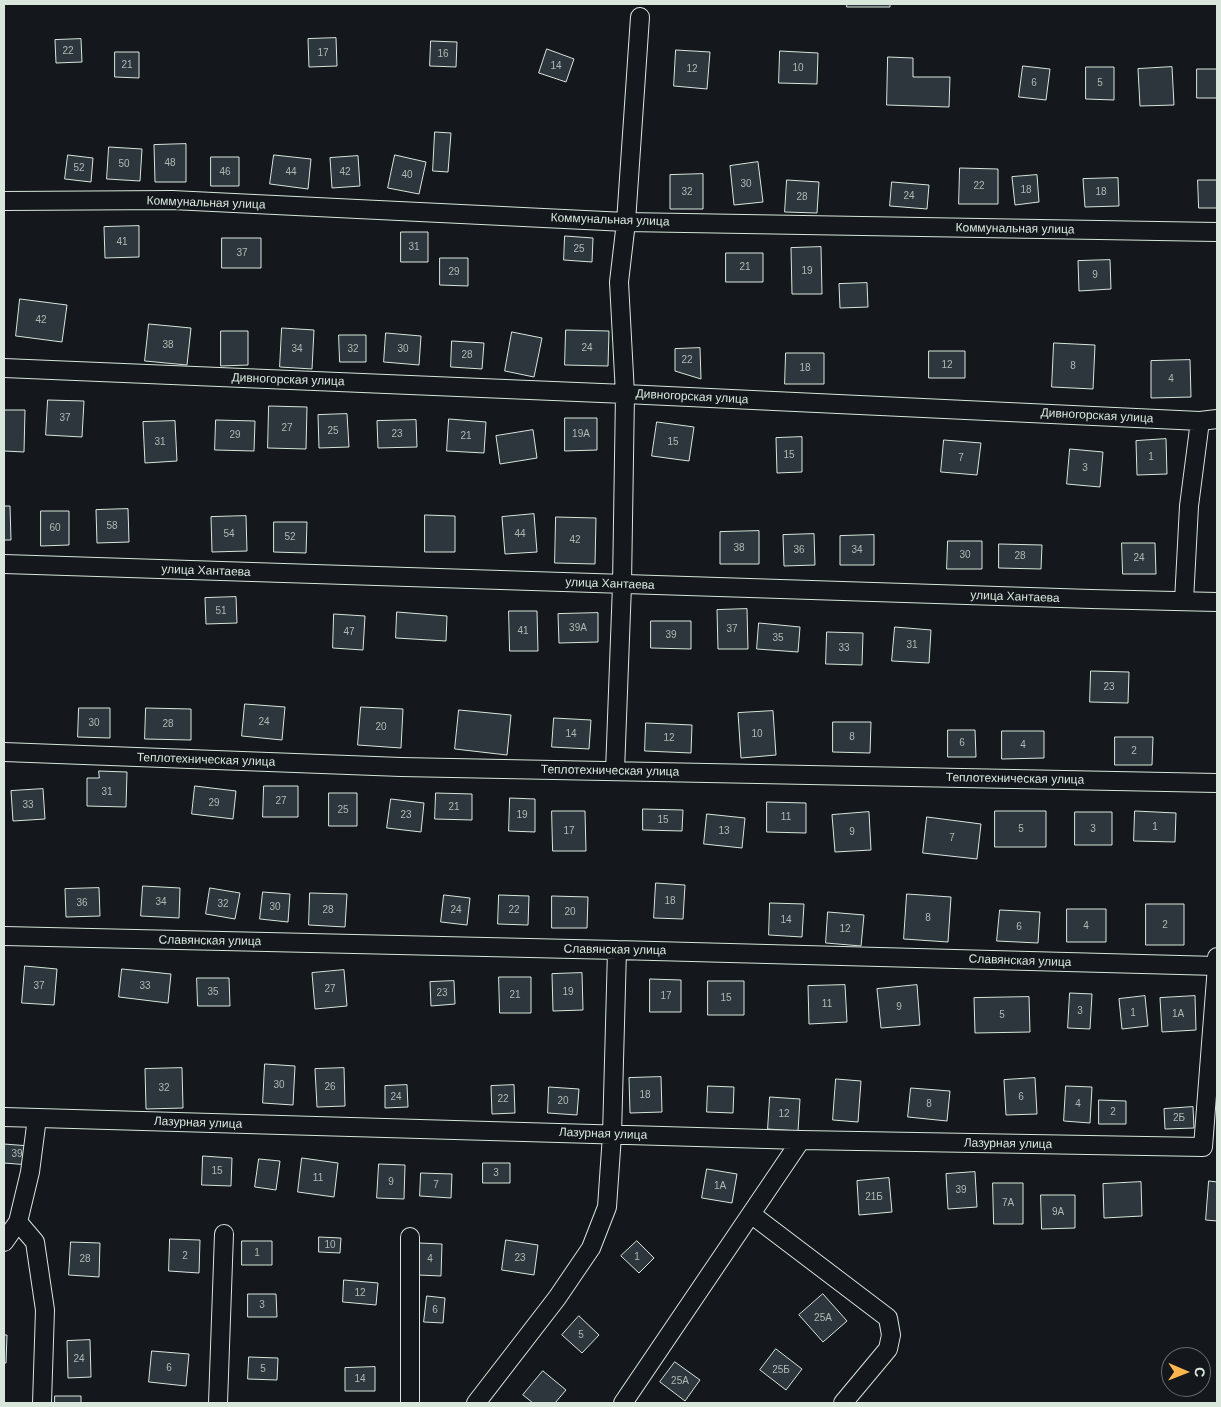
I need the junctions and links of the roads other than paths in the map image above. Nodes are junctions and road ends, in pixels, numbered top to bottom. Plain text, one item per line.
1 (640, 16) dead end
2 (4, 201) edge
3 (626, 222) junction
4 (1217, 232) edge
5 (4, 368) edge
6 (625, 394) junction
7 (1208, 420) edge
8 (4, 564) edge
9 (622, 585) junction
10 (1184, 601) junction
11 (1217, 602) edge
12 (4, 752) edge
13 (615, 771) junction
14 (1217, 782) edge
15 (4, 936) edge
16 (617, 950) junction
17 (1217, 957) edge
18 (1217, 966) edge
19 (4, 1117) edge
20 (37, 1118) junction
21 (612, 1134) junction
22 (802, 1140) junction
23 (1210, 1146) edge
24 (751, 1214) junction
25 (18, 1222) junction
26 (224, 1234) dead end
27 (410, 1237) dead end
28 (4, 1242) edge
29 (42, 1403) edge
30 (218, 1403) edge
31 (410, 1403) edge
32 (476, 1403) edge
33 (623, 1403) edge
34 (843, 1403) edge

1 - 3 street
2 - 3 street, Коммунальная улица
3 - 4 street, Коммунальная улица
3 - 6 street
5 - 6 street, Дивногорская улица
6 - 7 street, Дивногорская улица
6 - 9 street
7 - 10 street, Дивногорская улица
8 - 9 street, улица Хантаева
9 - 10 street, улица Хантаева
9 - 13 street
10 - 11 street, улица Хантаева
12 - 13 street, Теплотехническая улица
13 - 14 street, Теплотехническая улица
15 - 16 street, Славянская улица
16 - 18 street, Славянская улица
16 - 21 street
17 - 18 street
18 - 23 street, Лазурная улица
19 - 20 street, Лазурная улица
20 - 21 street, Лазурная улица
20 - 25 street
21 - 22 street, Лазурная улица
21 - 32 street
22 - 23 street, Лазурная улица
22 - 24 street
24 - 33 street
24 - 34 street
25 - 28 street
25 - 29 street
26 - 30 street
27 - 31 street

